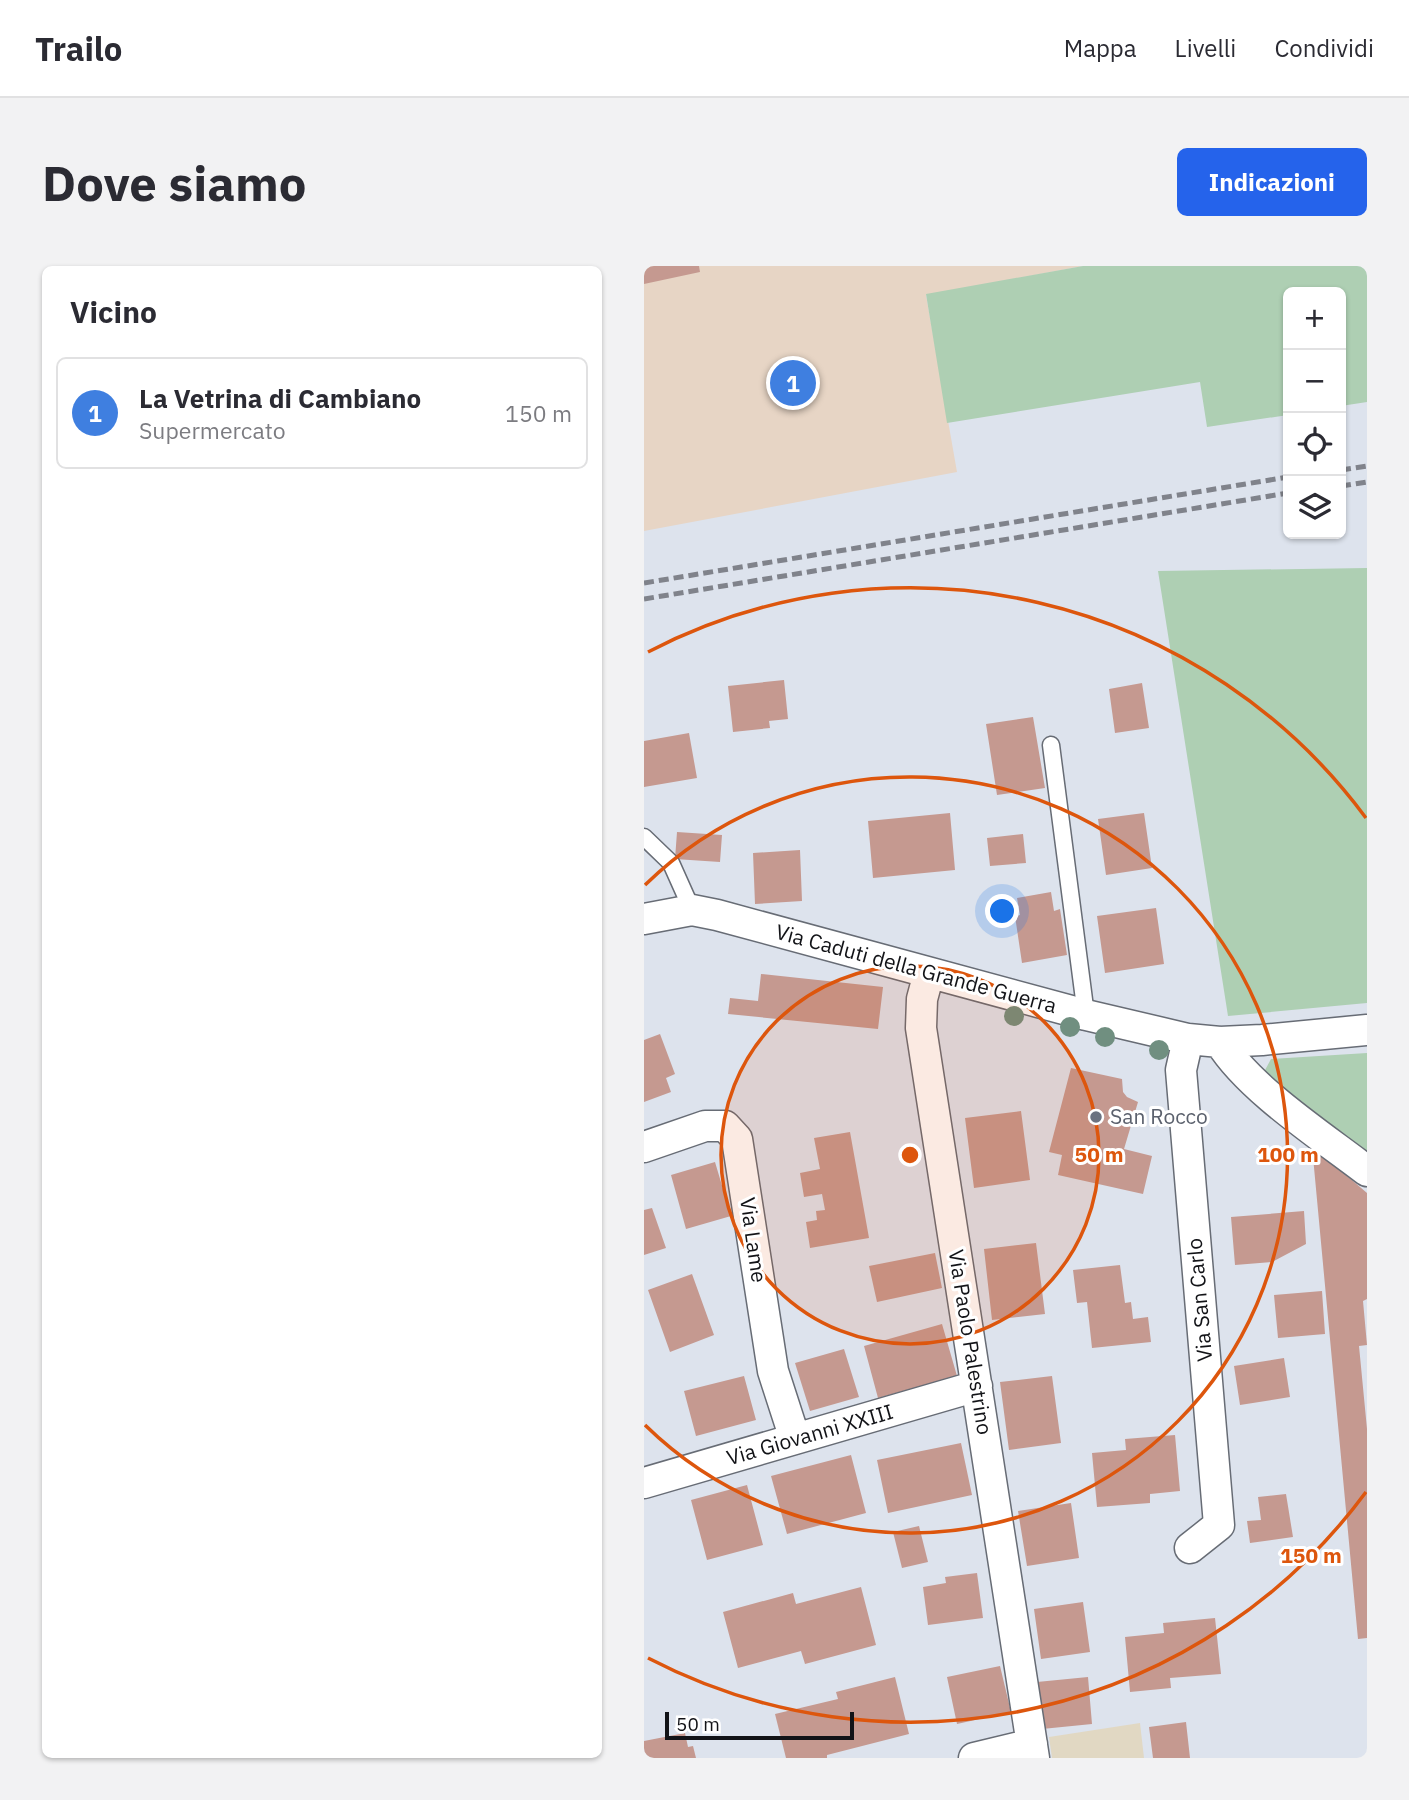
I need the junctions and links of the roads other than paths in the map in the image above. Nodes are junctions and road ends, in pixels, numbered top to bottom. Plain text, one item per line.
1 (1051, 745) dead end
2 (644, 837) edge
3 (692, 910) junction
4 (644, 919) edge
5 (929, 973) junction
6 (1086, 1015) junction
7 (1367, 1030) edge
8 (1188, 1040) junction
9 (1220, 1042) junction
10 (644, 1147) edge
11 (1367, 1171) edge
12 (977, 1386) junction
13 (795, 1440) junction
14 (644, 1483) edge
15 (1190, 1548) dead end
16 (1033, 1751) edge
17 (974, 1758) edge

1 - 6 lane
2 - 3 lane
3 - 4 street, Via Caduti della Grande Guerra
3 - 5 street, Via Caduti della Grande Guerra
5 - 6 street, Via Caduti della Grande Guerra
5 - 12 street, Via Paolo Palestrino
6 - 8 street, Via Caduti della Grande Guerra
7 - 9 street, Via Caduti della Grande Guerra
8 - 9 street, Via Caduti della Grande Guerra
8 - 15 street, Via San Carlo
9 - 11 street
10 - 13 street, Via Lame
12 - 13 street, Via Giovanni XXIII
12 - 16 street, Via Paolo Palestrino
13 - 14 street, Via Giovanni XXIII
16 - 17 street

